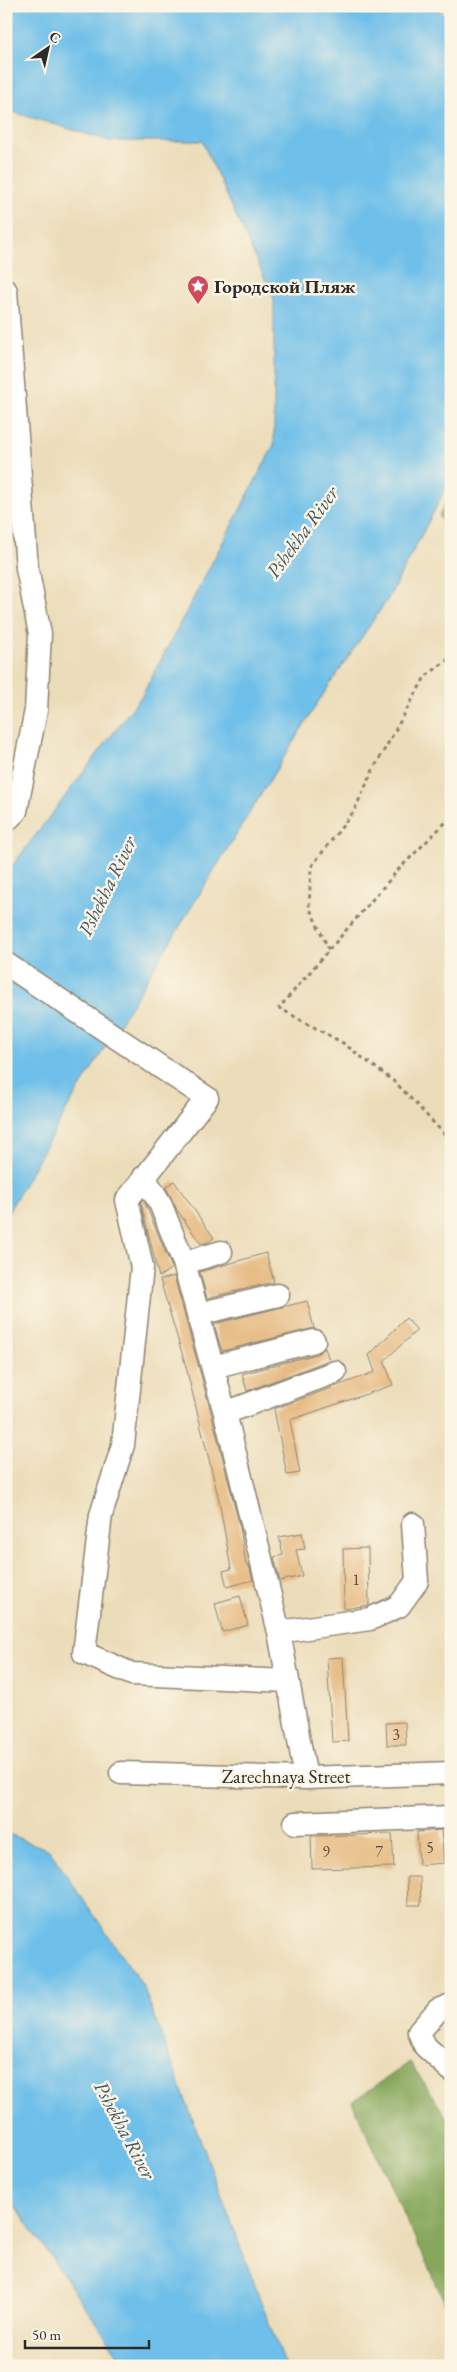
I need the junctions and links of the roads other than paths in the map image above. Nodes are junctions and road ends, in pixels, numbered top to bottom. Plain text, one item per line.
1 (6, 291) edge
2 (6, 821) edge
3 (6, 964) edge
4 (144, 1177) junction
5 (221, 1252) dead end
6 (184, 1263) junction
7 (278, 1295) dead end
8 (198, 1314) junction
9 (314, 1341) dead end
10 (213, 1367) junction
11 (335, 1372) dead end
12 (225, 1413) junction
13 (413, 1524) dead end
14 (279, 1632) junction
15 (288, 1681) junction
16 (121, 1772) dead end
17 (451, 1773) edge
18 (306, 1778) junction
19 (451, 1817) edge
20 (295, 1824) dead end
21 (451, 2005) edge
22 (451, 2070) edge

1 - 2 street
3 - 4 street
4 - 6 street
4 - 15 street
5 - 6 street
6 - 8 street
7 - 8 street
8 - 10 street
9 - 10 street
10 - 12 street
11 - 12 street
12 - 14 street
13 - 14 street
14 - 15 street
15 - 18 street
16 - 18 street, Zarechnaya Street
17 - 18 street, Zarechnaya Street
19 - 20 street
21 - 22 street

